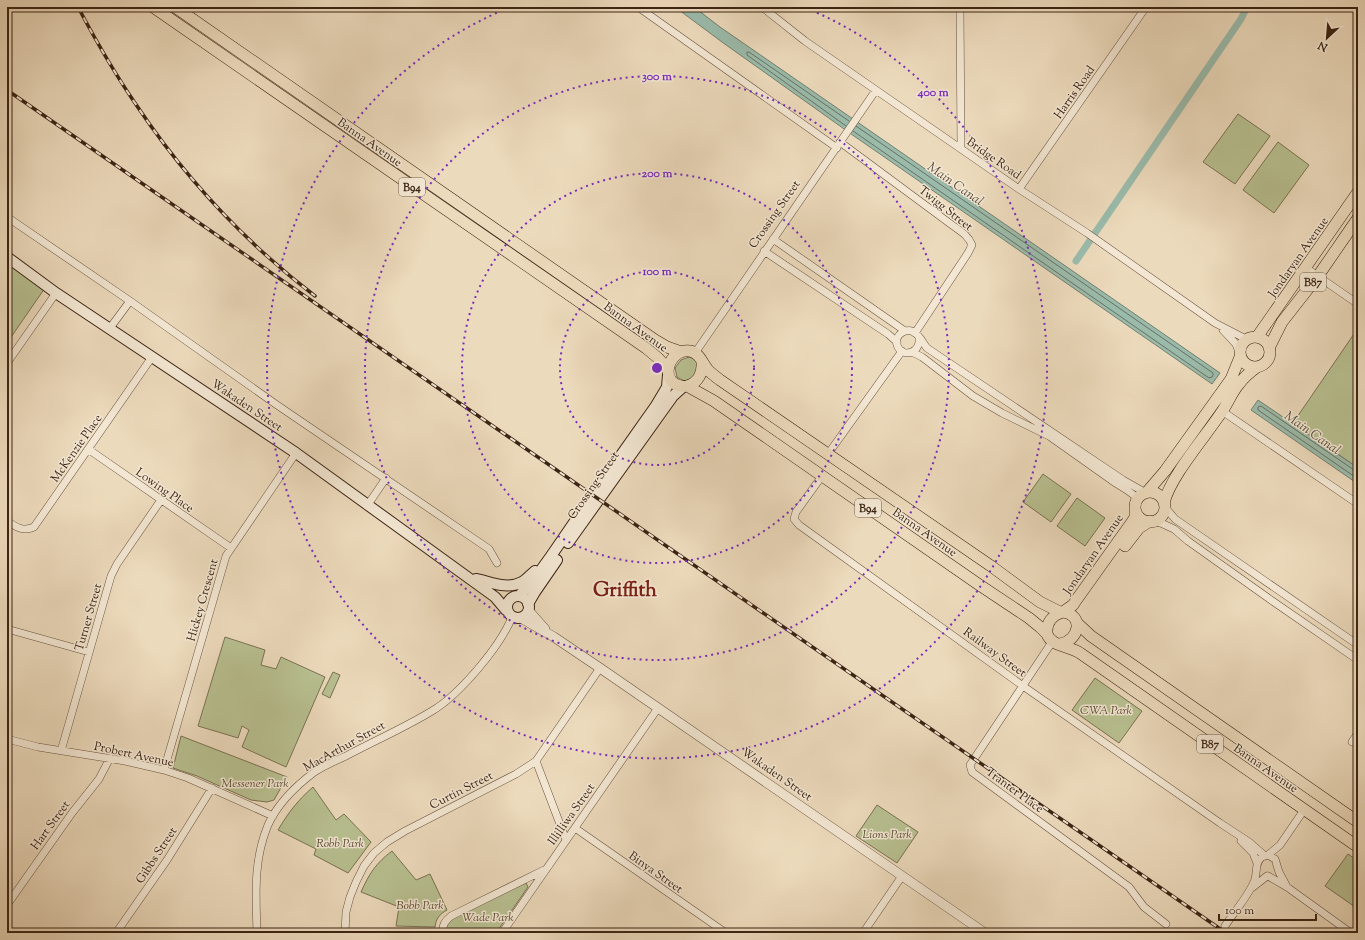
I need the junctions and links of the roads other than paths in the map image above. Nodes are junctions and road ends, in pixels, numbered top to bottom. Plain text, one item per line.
1 (153, 7) edge
2 (175, 7) edge
3 (638, 7) edge
4 (762, 7) edge
5 (960, 7) edge
6 (1146, 7) edge
7 (168, 18) junction
8 (876, 90) junction
9 (839, 145) junction
10 (961, 148) junction
11 (1019, 189) junction
12 (1358, 192) edge
13 (7, 217) edge
14 (1358, 218) edge
15 (772, 239) junction
16 (764, 251) junction
17 (7, 257) edge
18 (1306, 268) junction
19 (1318, 276) junction
20 (56, 293) junction
21 (130, 301) junction
22 (1358, 304) edge
23 (1216, 323) junction
24 (110, 328) junction
25 (905, 331) junction
26 (917, 336) junction
27 (1252, 338) junction
28 (897, 342) junction
29 (1269, 348) junction
30 (902, 351) junction
31 (681, 352) junction
32 (912, 352) junction
33 (695, 353) junction
34 (1240, 354) junction
35 (152, 357) junction
36 (702, 362) junction
37 (7, 363) edge
38 (1257, 367) junction
39 (668, 372) junction
40 (1234, 382) junction
41 (686, 386) junction
42 (1225, 396) junction
43 (1006, 402) junction
44 (1222, 411) junction
45 (1036, 431) junction
46 (88, 449) junction
47 (296, 453) junction
48 (828, 454) junction
49 (822, 476) junction
50 (386, 478) junction
51 (1146, 493) junction
52 (161, 500) junction
53 (1358, 504) edge
54 (1135, 505) junction
55 (1164, 505) junction
56 (367, 506) junction
57 (7, 521) edge
58 (1151, 521) junction
59 (231, 548) junction
60 (551, 556) junction
61 (497, 563) dead end
62 (457, 569) junction
63 (476, 579) junction
64 (1278, 590) junction
65 (517, 596) junction
66 (1271, 600) junction
67 (528, 607) junction
68 (1061, 612) junction
69 (513, 615) junction
70 (1077, 622) junction
71 (7, 629) edge
72 (554, 637) junction
73 (1053, 640) junction
74 (1358, 645) edge
75 (89, 652) junction
76 (1358, 660) edge
77 (600, 668) junction
78 (1023, 686) junction
79 (658, 708) junction
80 (1358, 733) edge
81 (7, 739) edge
82 (1352, 742) dead end
83 (61, 751) junction
84 (110, 758) junction
85 (536, 761) junction
86 (164, 770) junction
87 (212, 788) junction
88 (1304, 810) junction
89 (273, 816) junction
90 (1358, 822) edge
91 (575, 828) junction
92 (1228, 828) junction
93 (566, 840) junction
94 (1280, 846) junction
95 (1358, 847) edge
96 (1267, 855) junction
97 (1277, 864) junction
98 (1257, 866) junction
99 (545, 870) junction
100 (902, 876) junction
101 (1267, 876) junction
102 (1287, 887) junction
103 (1251, 889) junction
104 (7, 905) edge
105 (1166, 924) dead end
106 (1224, 926) dead end
107 (116, 933) edge
108 (257, 933) edge
109 (345, 933) edge
110 (444, 933) edge
111 (502, 933) edge
112 (726, 933) edge
113 (863, 933) edge
114 (985, 933) edge
115 (1351, 933) edge

1 - 7 main road, Banna Avenue / B94
2 - 7 main road
2 - 31 main road, Banna Avenue / B94
3 - 9 street, Twigg Street
4 - 8 street, Bridge Road
5 - 10 street
6 - 11 street, Harris Road
7 - 39 main road, Banna Avenue / B94
8 - 9 street, Crossing Street
8 - 10 street, Bridge Road
9 - 15 street, Crossing Street
9 - 26 street, Twigg Street
10 - 11 street, Bridge Road
11 - 23 street, Bridge Road
12 - 18 main road, Jondaryan Avenue / B87
13 - 21 street, Wakaden Street
14 - 19 main road, Jondaryan Avenue / B87
15 - 16 street, Crossing Street
15 - 25 street
16 - 28 street
16 - 33 street, Crossing Street
17 - 20 main road, Wakaden Street
18 - 19 street
18 - 27 main road, Jondaryan Avenue / B87
19 - 22 street
19 - 29 main road, Jondaryan Avenue / B87
20 - 24 main road, Wakaden Street
20 - 37 street
21 - 24 street
21 - 50 street, Wakaden Street
23 - 27 street, Bridge Road
23 - 34 street, Bridge Road
24 - 35 main road, Wakaden Street
25 - 26 street
25 - 28 street
26 - 32 street
26 - 43 street
27 - 29 main road
27 - 34 main road, B87
28 - 30 street
29 - 38 main road, B87
30 - 32 street
30 - 48 street
31 - 33 main road, B94
31 - 39 main road
32 - 45 street
33 - 36 main road, B94
34 - 38 main road
34 - 40 main road, B87
35 - 46 street, McKenzie Place
35 - 47 main road, Wakaden Street
36 - 41 main road
36 - 48 main road, Banna Avenue / B94
38 - 40 main road, B87
39 - 41 main road, B94
39 - 60 main road, Crossing Street
40 - 42 main road, B87
41 - 49 main road, Banna Avenue / B94
41 - 67 main road, Crossing Street
42 - 44 main road, B87
42 - 51 main road, B87
43 - 45 street
43 - 51 street
44 - 53 street
44 - 55 main road, B87
45 - 54 street
46 - 52 street, Lowing Place
46 - 57 street, McKenzie Place
47 - 56 main road, Wakaden Street
47 - 59 street, Hickey Crescent
48 - 68 main road, Banna Avenue / B94
49 - 73 main road, Banna Avenue / B94
49 - 78 street, Railway Street
50 - 56 street
50 - 61 street, Wakaden Street
51 - 54 main road, B87
51 - 55 main road
52 - 59 street, Lowing Place
52 - 75 street, Turner Street
54 - 58 main road
54 - 68 main road, Jondaryan Avenue / B87
55 - 58 main road, B87
55 - 64 street
56 - 62 main road, Wakaden Street
58 - 66 street
58 - 70 main road, Jondaryan Avenue / B87
59 - 86 street, Hickey Crescent
60 - 63 main road, Crossing Street
60 - 65 main road, Crossing Street
62 - 63 main road, Wakaden Street
62 - 69 main road, Wakaden Street
63 - 65 main road, Wakaden Street
64 - 66 street
64 - 74 street
65 - 67 main road
65 - 69 main road
66 - 76 street
67 - 69 main road
67 - 72 street, Wakaden Street
68 - 70 main road, B87
68 - 73 main road, B87
69 - 72 street, Wakaden Street
69 - 89 street, MacArthur Street
70 - 73 main road, B87
70 - 90 main road, Banna Avenue / B87
71 - 75 street
72 - 77 street, Wakaden Street
73 - 78 street, Tranter Place
73 - 88 main road, Banna Avenue / B87
75 - 83 street, Turner Street
77 - 79 street, Wakaden Street
77 - 85 street, Curtin Street
78 - 92 street, Railway Street
78 - 105 street, Tranter Place
79 - 91 street, Illilliwa Street
79 - 100 street, Wakaden Street
80 - 82 street
81 - 83 street, Probert Avenue
83 - 84 street, Probert Avenue
84 - 86 street, Probert Avenue
84 - 104 street, Hart Street
85 - 93 street
85 - 109 street, Curtin Street
86 - 87 street, Probert Avenue
87 - 89 street, Probert Avenue
87 - 107 street, Gibbs Street
88 - 94 street
88 - 95 main road, Banna Avenue / B87
89 - 108 street, MacArthur Street
91 - 93 street, Illilliwa Street
91 - 112 street, Binya Street
92 - 96 street, Railway Street
92 - 98 street, Railway Street
93 - 99 street, Illilliwa Street
94 - 96 street
94 - 97 street
96 - 97 street
96 - 98 street
97 - 101 street
97 - 102 street
98 - 101 street
98 - 103 street
99 - 110 street
99 - 111 street, Illilliwa Street
100 - 113 street
100 - 114 street, Wakaden Street
101 - 102 street
101 - 103 street
102 - 115 street
103 - 106 street

